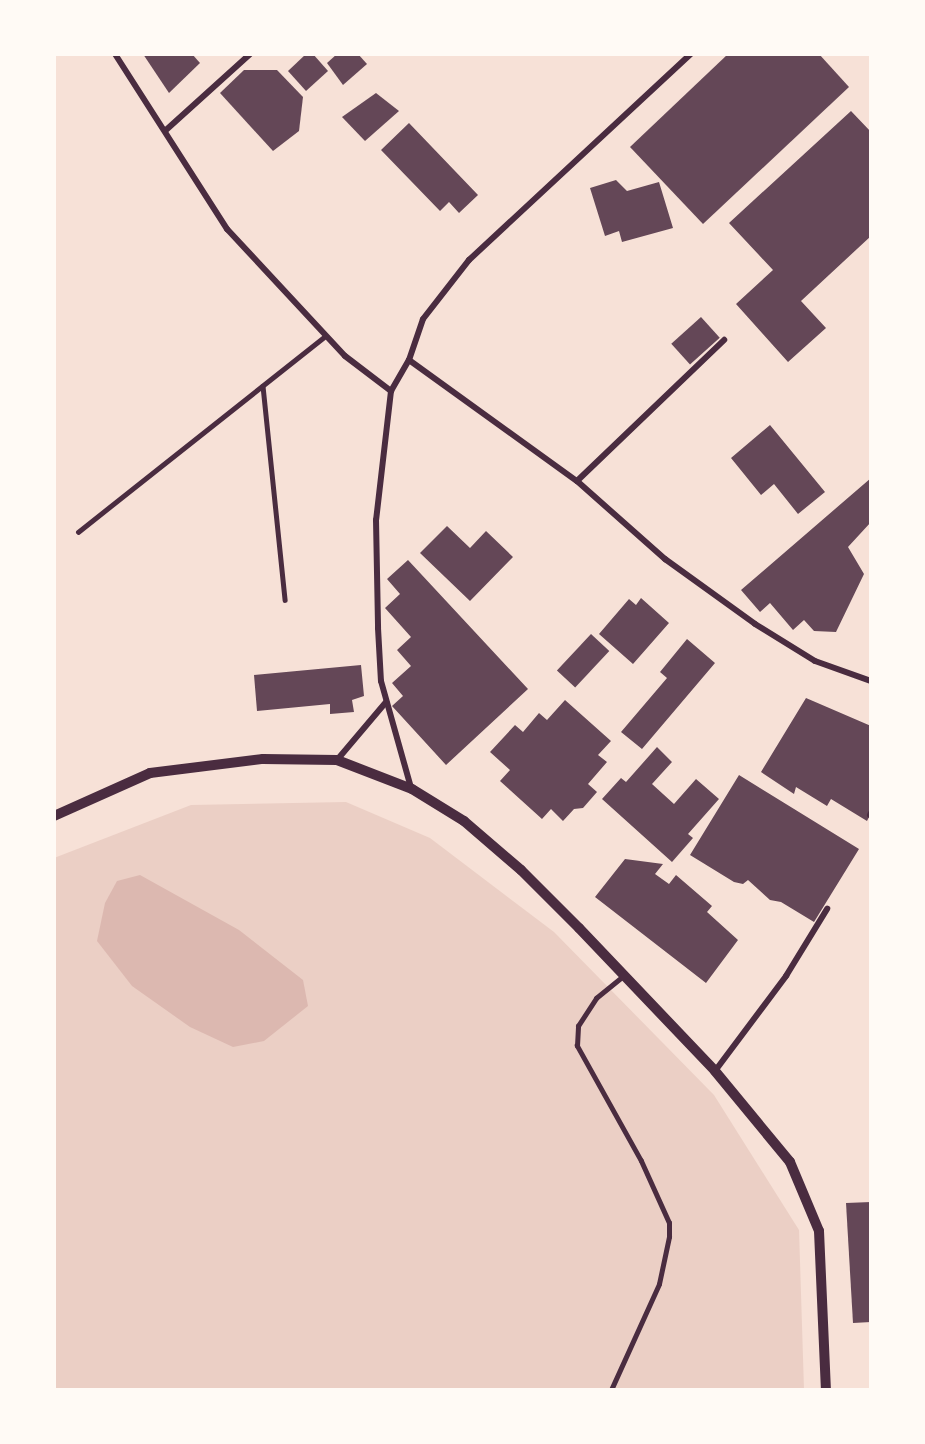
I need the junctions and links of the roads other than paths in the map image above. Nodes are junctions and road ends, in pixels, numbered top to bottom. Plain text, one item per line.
1 (115, 54) edge
2 (250, 54) edge
3 (691, 54) edge
4 (166, 130) junction
5 (326, 336) junction
6 (724, 340) dead end
7 (409, 360) junction
8 (262, 386) junction
9 (391, 390) junction
10 (577, 481) junction
11 (78, 532) dead end
12 (285, 600) dead end
13 (871, 681) edge
14 (386, 702) junction
15 (337, 760) junction
16 (412, 789) junction
17 (54, 816) edge
18 (827, 909) dead end
19 (624, 975) junction
20 (715, 1071) junction
21 (611, 1390) edge
22 (826, 1390) edge

1 - 4 street
2 - 4 street
3 - 7 street
4 - 5 street
5 - 8 lane
5 - 9 street
6 - 10 street
7 - 9 street
7 - 10 street
8 - 11 lane
8 - 12 lane
9 - 14 street
10 - 13 street
14 - 15 street
14 - 16 street
15 - 16 street
15 - 17 street
16 - 19 street
18 - 20 street
19 - 20 street
19 - 21 lane
20 - 22 street

